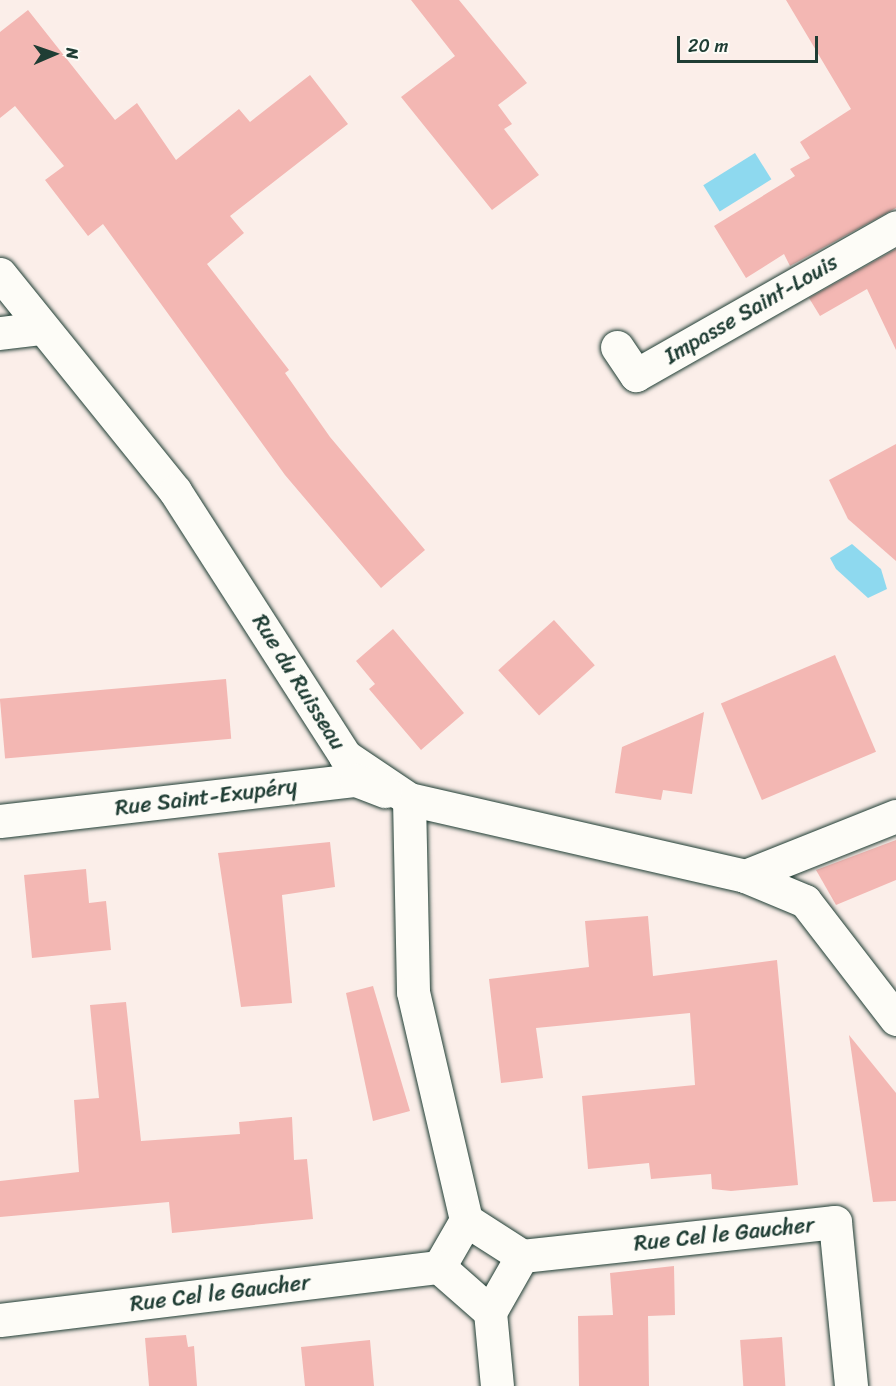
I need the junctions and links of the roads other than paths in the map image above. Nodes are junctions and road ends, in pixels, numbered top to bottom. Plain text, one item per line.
1 (896, 227) edge
2 (0, 274) edge
3 (40, 328) junction
4 (0, 333) edge
5 (617, 347) dead end
6 (409, 799) junction
7 (896, 816) edge
8 (0, 822) edge
9 (745, 876) junction
10 (896, 1019) edge
11 (466, 1220) junction
12 (522, 1256) junction
13 (439, 1267) junction
14 (490, 1312) junction
15 (0, 1320) edge
16 (497, 1386) edge
17 (851, 1386) edge

1 - 5 street, Impasse Saint-Louis
2 - 3 street, Rue du Ruisseau
3 - 4 street
3 - 6 street, Rue du Ruisseau
6 - 8 street, Rue Saint-Exupéry
6 - 9 street, Rue du Ruisseau
6 - 11 street
7 - 9 street
9 - 10 street, Rue du Ruisseau
11 - 12 street
11 - 13 street
12 - 14 street
12 - 17 street, Rue Cel le Gaucher
13 - 14 street
13 - 15 street, Rue Cel le Gaucher
14 - 16 street

